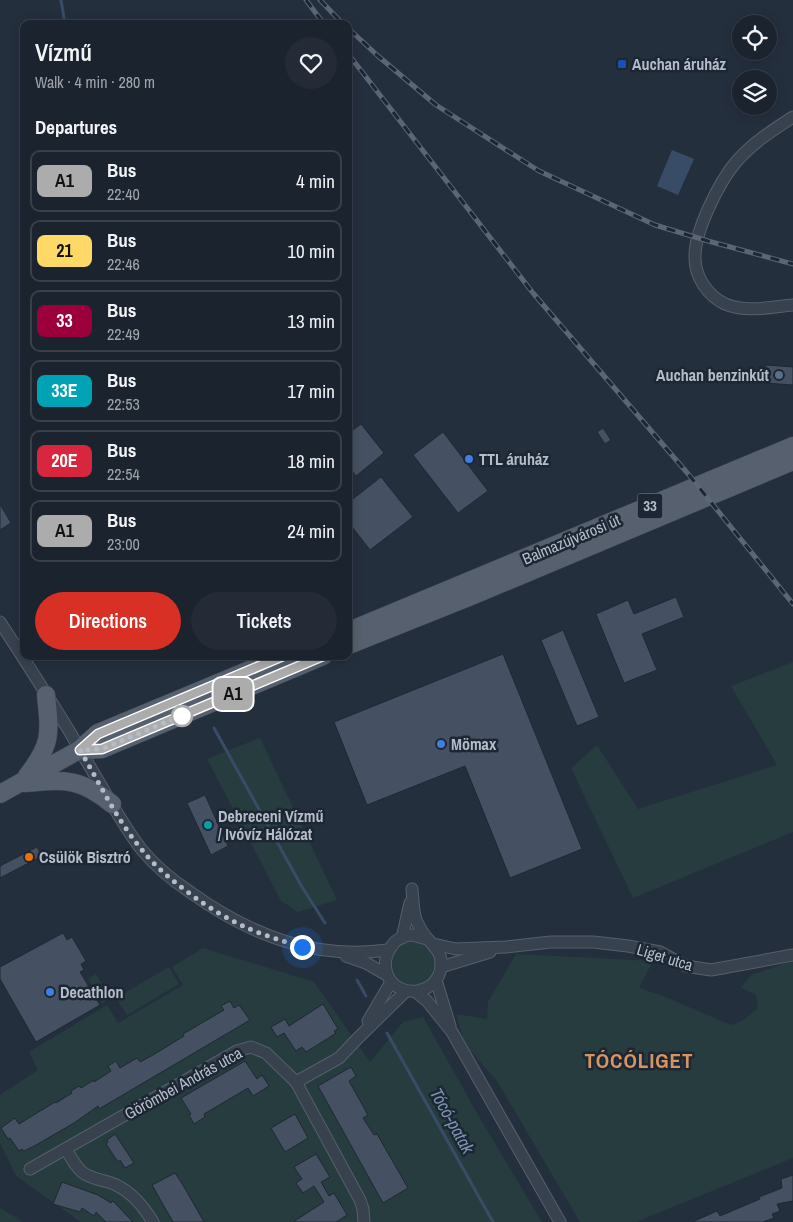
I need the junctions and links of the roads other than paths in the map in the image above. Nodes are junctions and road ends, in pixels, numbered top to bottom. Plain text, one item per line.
1 (793, 117) edge
2 (793, 305) edge
3 (793, 446) edge
4 (793, 461) edge
5 (0, 622) edge
6 (352, 630) edge
7 (352, 645) edge
8 (20, 654) edge
9 (24, 660) edge
10 (274, 660) edge
11 (313, 660) edge
12 (46, 695) junction
13 (80, 750) junction
14 (22, 783) junction
15 (0, 794) edge
16 (112, 804) junction
17 (402, 938) junction
18 (430, 941) junction
19 (506, 947) junction
20 (388, 950) junction
21 (335, 952) junction
22 (793, 955) edge
23 (441, 967) junction
24 (389, 978) junction
25 (436, 980) junction
26 (411, 992) junction
27 (452, 1032) junction
28 (358, 1038) junction
29 (296, 1082) junction
30 (66, 1149) junction
31 (30, 1169) dead end
32 (153, 1222) edge
33 (364, 1222) edge
34 (560, 1222) edge

1 - 2 street
3 - 6 main road, Balmazújvárosi út / 33
4 - 7 main road, Balmazújvárosi út / 33
5 - 8 street
9 - 12 street
10 - 13 main road
11 - 13 main road
12 - 13 street
12 - 14 main road
13 - 14 main road
13 - 16 street
14 - 15 main road
14 - 16 main road
16 - 21 street
17 - 18 street
17 - 18 street
17 - 20 street
18 - 19 street, Liget utca
18 - 23 street
19 - 22 street, Liget utca
19 - 23 street, Liget utca
20 - 21 street
20 - 24 street
21 - 24 street
23 - 25 street
24 - 26 street
24 - 28 street
25 - 26 street
25 - 27 street
26 - 27 street
26 - 28 street
27 - 34 street
28 - 29 street
29 - 30 street, Görömbei András utca
29 - 33 street, Görömbei András utca
30 - 31 street, Görömbei András utca
30 - 32 street

